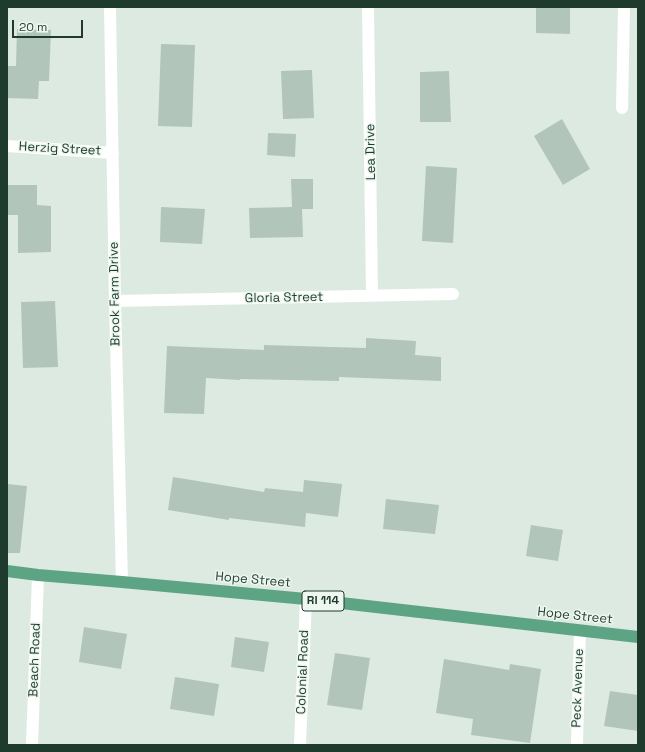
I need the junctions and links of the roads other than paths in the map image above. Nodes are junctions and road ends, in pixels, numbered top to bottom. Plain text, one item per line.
1 (110, 7) edge
2 (368, 7) edge
3 (624, 7) edge
4 (622, 108) dead end
5 (7, 146) edge
6 (113, 152) junction
7 (453, 294) dead end
8 (372, 296) junction
9 (115, 301) junction
10 (7, 571) edge
11 (38, 575) junction
12 (122, 582) junction
13 (306, 599) junction
14 (580, 631) junction
15 (638, 637) edge
16 (32, 745) edge
17 (300, 745) edge
18 (576, 745) edge

1 - 6 street, Brook Farm Drive
2 - 8 street, Lea Drive
3 - 4 street
5 - 6 street, Herzig Street
6 - 9 street, Brook Farm Drive
7 - 8 street, Gloria Street
8 - 9 street, Gloria Street
9 - 12 street, Brook Farm Drive
10 - 11 main road, Hope Street / RI 114
11 - 12 main road, Hope Street / RI 114
11 - 16 street, Beach Road
12 - 13 main road, Hope Street / RI 114
13 - 14 main road, Hope Street / RI 114
13 - 17 street, Colonial Road
14 - 15 main road, Hope Street / RI 114
14 - 18 street, Peck Avenue

